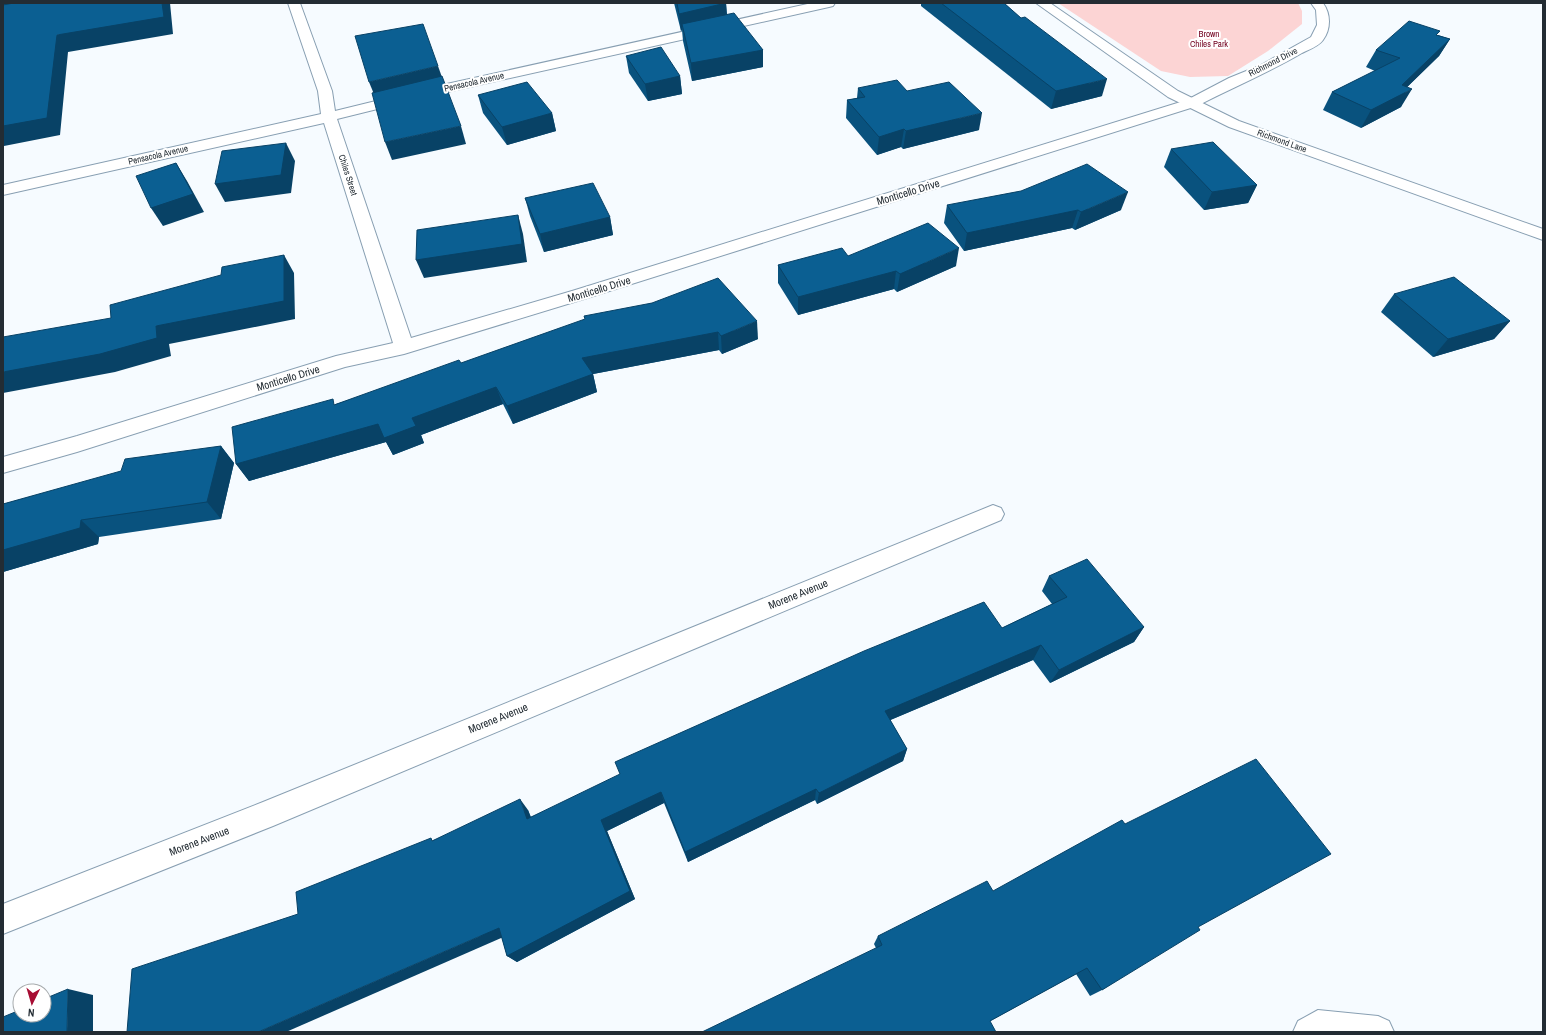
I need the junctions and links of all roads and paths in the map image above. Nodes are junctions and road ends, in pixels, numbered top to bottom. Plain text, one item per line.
1 (294, 3) edge
2 (829, 3) edge
3 (1042, 3) edge
4 (1317, 3) edge
5 (1192, 103) junction
6 (329, 117) junction
7 (3, 190) edge
8 (1543, 235) edge
9 (404, 347) junction
10 (3, 465) edge
11 (992, 514) dead end
12 (3, 919) edge
13 (1309, 1032) edge
14 (1378, 1032) edge

1 - 6 street, Chiles Street
2 - 6 street, Pensacola Avenue
3 - 5 street, Richmond Lane
4 - 5 street, Richmond Drive
5 - 8 street, Richmond Lane
5 - 9 street, Monticello Drive
6 - 7 street, Pensacola Avenue
6 - 9 street, Chiles Street
9 - 10 street, Monticello Drive
11 - 12 street, Morene Avenue
13 - 14 street

